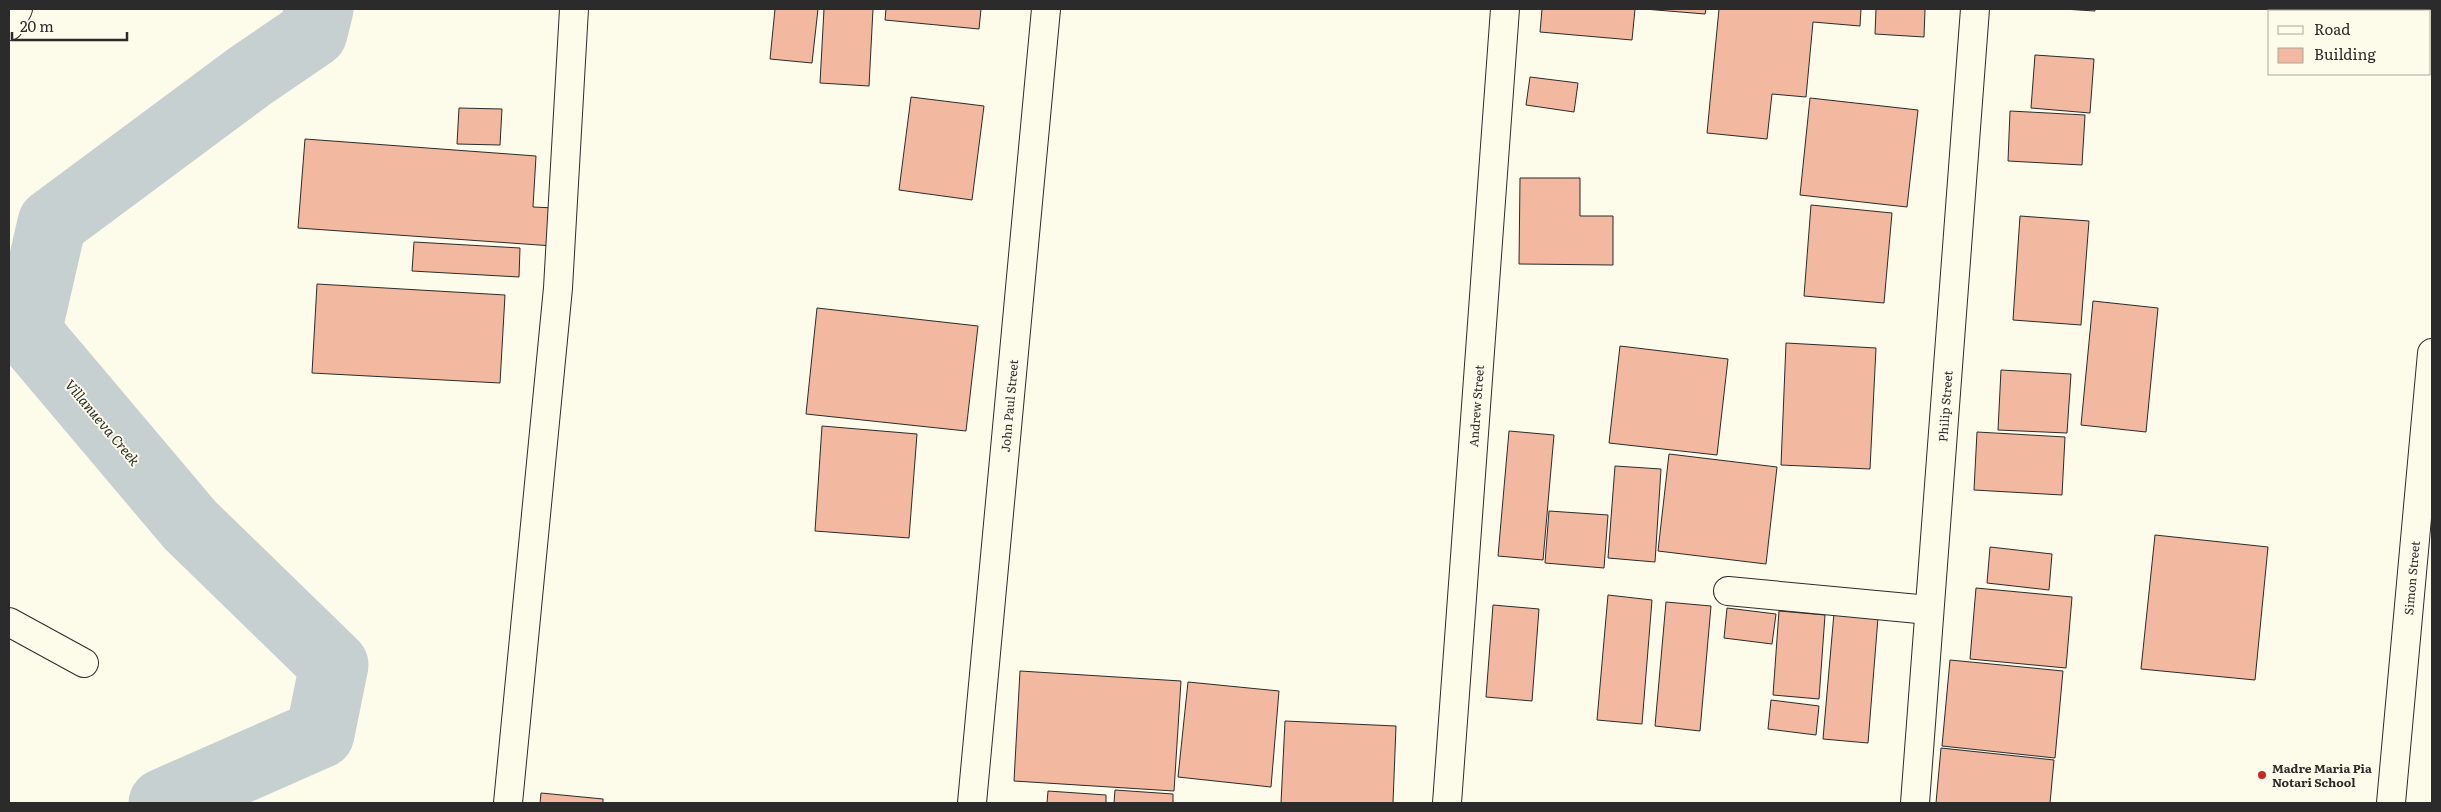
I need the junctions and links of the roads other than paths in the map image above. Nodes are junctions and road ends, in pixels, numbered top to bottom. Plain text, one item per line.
1 (18, 9) edge
2 (574, 9) edge
3 (1046, 9) edge
4 (1505, 9) edge
5 (1975, 9) edge
6 (9, 26) edge
7 (2432, 353) edge
8 (1728, 591) dead end
9 (1930, 610) junction
10 (9, 622) edge
11 (84, 663) dead end
12 (508, 803) edge
13 (972, 803) edge
14 (1447, 803) edge
15 (1915, 803) edge
16 (2391, 803) edge

1 - 6 street
2 - 12 street
3 - 13 street, John Paul Street
4 - 14 street, Andrew Street
5 - 9 street, Philip Street
7 - 16 street, Simon Street
8 - 9 street
9 - 15 street, Philip Street
10 - 11 street

